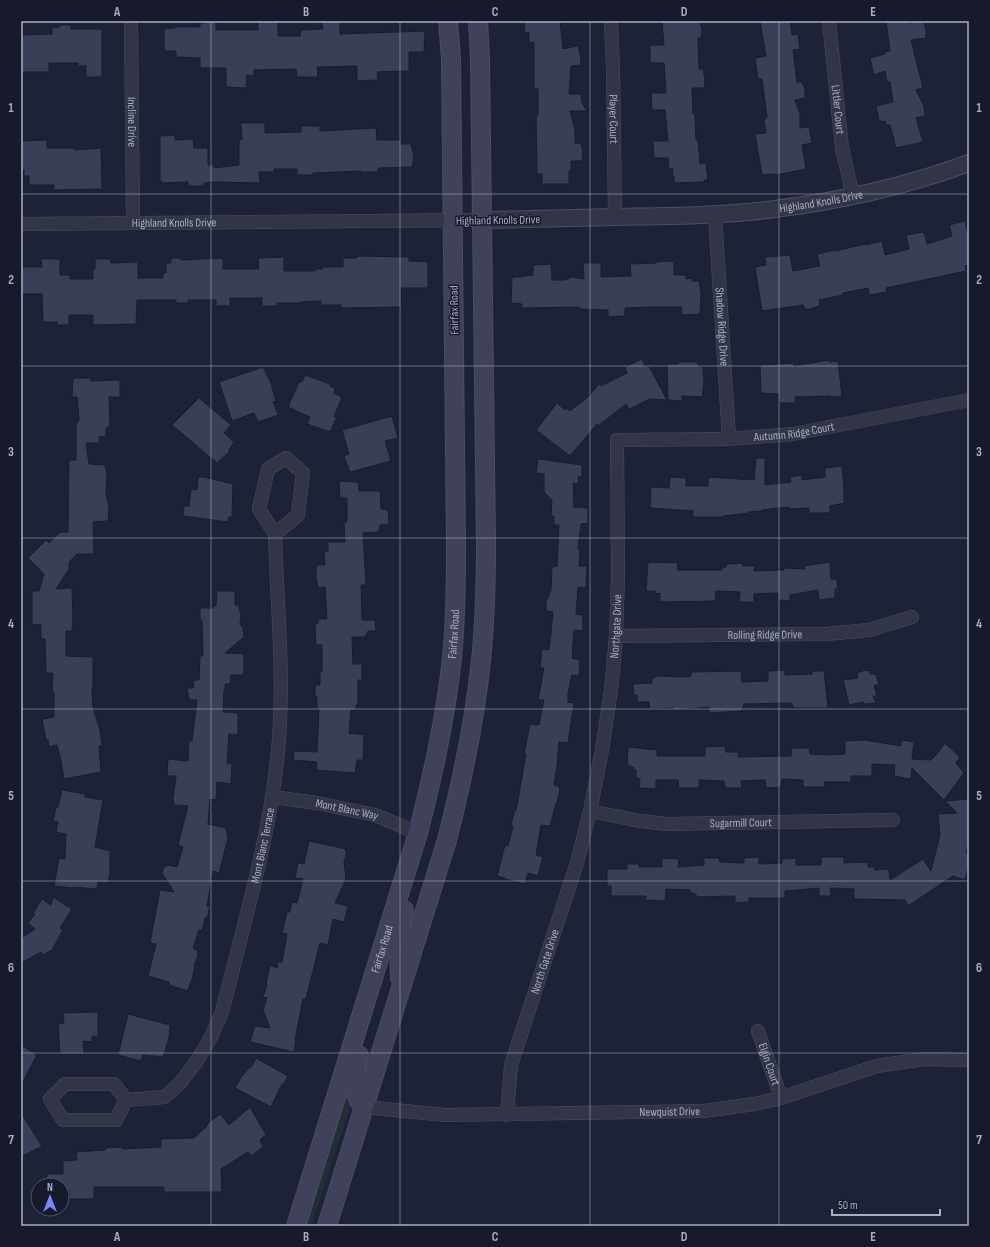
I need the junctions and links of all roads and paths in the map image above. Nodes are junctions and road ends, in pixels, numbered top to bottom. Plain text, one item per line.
1 (131, 21) edge
2 (448, 21) edge
3 (478, 21) edge
4 (611, 21) edge
5 (828, 21) edge
6 (969, 163) edge
7 (853, 196) junction
8 (715, 215) junction
9 (615, 217) junction
10 (483, 220) junction
11 (453, 221) junction
12 (133, 223) junction
13 (21, 224) edge
14 (969, 400) edge
15 (729, 439) junction
16 (618, 440) joint
17 (275, 534) junction
18 (912, 617) dead end
19 (616, 636) junction
20 (273, 797) junction
21 (590, 811) junction
22 (894, 820) dead end
23 (418, 833) junction
24 (379, 961) junction
25 (400, 991) junction
26 (758, 1031) dead end
27 (969, 1060) edge
28 (781, 1098) junction
29 (126, 1100) junction
30 (364, 1107) junction
31 (507, 1115) junction
32 (320, 1150) junction
33 (296, 1226) edge
34 (312, 1226) edge
35 (327, 1226) edge

1 - 12 street, Incline Drive
2 - 11 main road, Fairfax Road
3 - 10 main road
4 - 9 street, Player Court
5 - 7 street, Littler Court
6 - 7 street, Highland Knolls Drive
7 - 8 street, Highland Knolls Drive
8 - 9 street, Highland Knolls Drive
8 - 15 street, Shadow Ridge Drive
9 - 10 street, Highland Knolls Drive
10 - 11 street, Highland Knolls Drive
10 - 25 main road
11 - 12 street, Highland Knolls Drive
11 - 23 main road, Fairfax Road
12 - 13 street, Highland Knolls Drive
14 - 15 street, Autumn Ridge Court
15 - 16 street, Autumn Ridge Court
16 - 19 street, Northgate Drive
17 - 17 street, Mont Blanc Terrace
17 - 20 street, Mont Blanc Terrace
18 - 19 street, Rolling Ridge Drive
19 - 21 street, Northgate Drive
20 - 23 street, Mont Blanc Way
20 - 29 street, Mont Blanc Terrace
21 - 22 street, Sugarmill Court
21 - 31 street, North Gate Drive
23 - 24 main road, Fairfax Road
23 - 25 main road
24 - 30 main road
24 - 32 main road, Fairfax Road
25 - 30 main road
26 - 28 street, Elgin Court
27 - 28 street, Newquist Drive
28 - 31 street, Newquist Drive
29 - 29 street
30 - 31 street, Newquist Drive
30 - 35 main road
32 - 33 main road, Fairfax Road
32 - 34 main road

